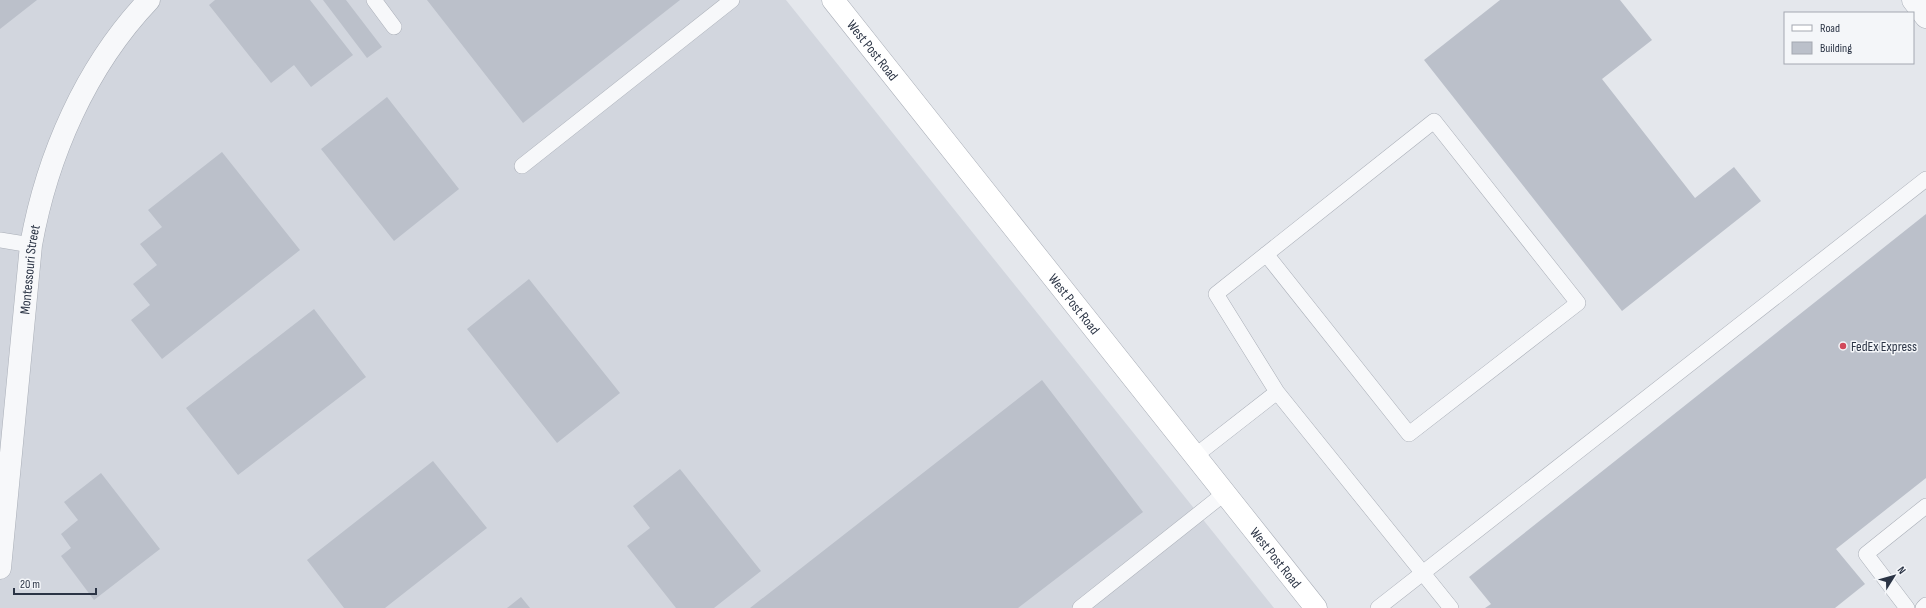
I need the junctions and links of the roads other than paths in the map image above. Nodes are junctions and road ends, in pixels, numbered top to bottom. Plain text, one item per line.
1 (149, 0) edge
2 (374, 0) edge
3 (732, 0) edge
4 (833, 0) edge
5 (1913, 0) edge
6 (1926, 17) edge
7 (394, 26) dead end
8 (522, 166) dead end
9 (1926, 179) edge
10 (0, 240) edge
11 (32, 245) junction
12 (1266, 254) junction
13 (1277, 392) junction
14 (1195, 456) junction
15 (1225, 493) junction
16 (1926, 506) edge
17 (0, 568) edge
18 (1423, 573) junction
19 (1926, 605) edge
20 (1080, 608) edge
21 (1316, 608) edge
22 (1378, 608) edge
23 (1451, 608) edge
24 (1907, 608) edge
25 (1923, 608) edge

1 - 11 street, Montessouri Street
2 - 7 lane
3 - 8 lane
4 - 14 street, West Post Road
5 - 6 street
9 - 18 lane
10 - 11 lane
11 - 17 street, Montessouri Street
12 - 12 lane
12 - 13 lane
13 - 14 lane
13 - 18 lane
14 - 15 street, West Post Road
15 - 20 lane
15 - 21 street, West Post Road
16 - 24 lane
18 - 22 lane
18 - 23 lane
19 - 25 lane

